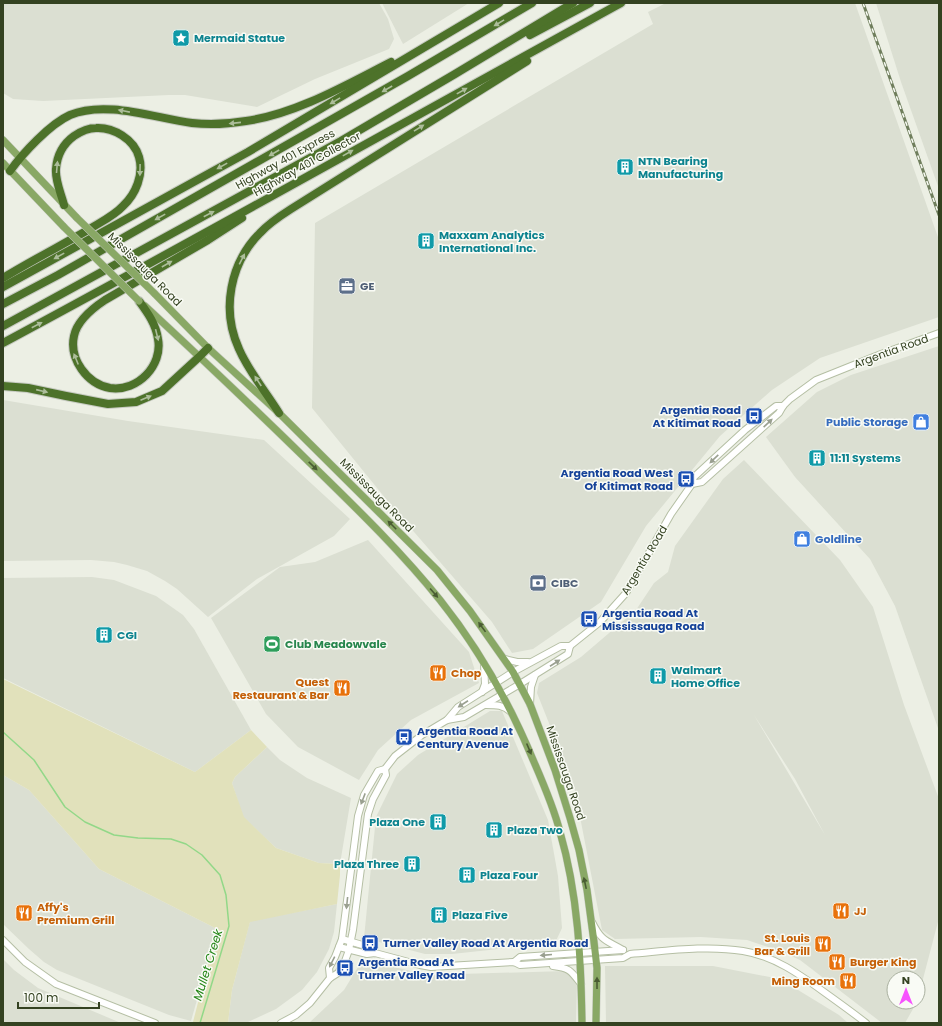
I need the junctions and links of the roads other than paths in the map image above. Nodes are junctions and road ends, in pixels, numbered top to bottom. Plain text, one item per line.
1 (499, 3) edge
2 (532, 3) edge
3 (573, 3) edge
4 (590, 3) edge
5 (621, 3) edge
6 (624, 3) edge
7 (464, 24) junction
8 (455, 74) junction
9 (3, 140) edge
10 (20, 158) junction
11 (3, 163) edge
12 (10, 171) junction
13 (302, 179) junction
14 (64, 204) junction
15 (3, 278) edge
16 (3, 287) edge
17 (139, 301) junction
18 (3, 304) edge
19 (3, 326) edge
20 (939, 333) edge
21 (3, 343) edge
22 (208, 348) junction
23 (200, 357) junction
24 (3, 386) edge
25 (783, 406) junction
26 (279, 413) junction
27 (692, 484) junction
28 (570, 646) junction
29 (505, 659) junction
30 (530, 662) junction
31 (484, 663) junction
32 (513, 672) junction
33 (535, 675) junction
34 (496, 683) junction
35 (520, 684) junction
36 (482, 692) junction
37 (503, 695) junction
38 (530, 704) junction
39 (485, 705) junction
40 (512, 714) junction
41 (447, 720) junction
42 (385, 768) junction
43 (592, 921) junction
44 (342, 939) junction
45 (3, 940) edge
46 (351, 942) junction
47 (339, 947) junction
48 (349, 950) junction
49 (623, 950) junction
50 (595, 951) junction
51 (580, 952) junction
52 (375, 953) junction
53 (630, 954) junction
54 (596, 961) junction
55 (514, 962) junction
56 (580, 962) junction
57 (542, 964) junction
58 (330, 978) junction
59 (581, 984) junction
60 (155, 1023) edge
61 (281, 1023) edge
62 (582, 1023) edge
63 (596, 1023) edge
64 (866, 1023) edge

1 - 7 highway
2 -> 18 highway, Highway 401 Express
3 - 8 highway, Highway 401 Express
4 - 8 highway
13 -> 5 highway, Highway 401 Collector
26 -> 6 highway
7 -> 10 highway
7 -> 16 highway
19 -> 8 highway, Highway 401 Express
9 - 10 main road, Mississauga Road
10 - 12 highway
10 - 14 main road, Mississauga Road
11 - 12 main road
12 - 17 main road, bridge
17 -> 13 highway
21 -> 13 highway, Highway 401 Collector
14 -> 15 highway
14 - 22 main road, Mississauga Road, bridge
17 - 23 main road
20 - 25 street, Argentia Road
22 - 23 highway
22 - 26 main road, Mississauga Road
24 -> 23 highway
23 -> 31 main road
27 -> 25 street, Argentia Road
25 -> 27 street, Argentia Road
29 -> 26 main road, Mississauga Road
27 - 28 street, Argentia Road
28 - 30 street, Argentia Road
33 -> 28 street, Argentia Road
29 - 30 street
29 - 32 main road, Mississauga Road
30 - 32 street, Argentia Road
31 - 34 main road
31 - 36 street
32 - 34 street, Argentia Road
32 - 35 main road, Mississauga Road
33 - 35 street, Argentia Road
33 - 38 street
34 - 36 street, Argentia Road
34 - 37 main road
35 - 37 street, Argentia Road
35 - 38 main road, Mississauga Road
36 -> 41 street, Argentia Road
37 - 39 street, Argentia Road
37 - 40 main road
43 -> 38 main road, Mississauga Road
39 - 40 street
39 - 41 street, Argentia Road
40 -> 51 main road
41 - 42 street, Argentia Road
42 -> 44 street, Argentia Road
42 - 46 street, Argentia Road
43 - 49 street
43 - 50 main road, Mississauga Road
44 - 46 street
44 - 47 street, Argentia Road
45 - 60 street
46 - 48 street, Argentia Road
46 - 52 street
47 - 48 street
47 -> 58 street, Argentia Road
48 - 52 street
48 - 58 street, Argentia Road
49 - 50 street
49 - 53 street
50 - 51 street
50 - 54 main road, Mississauga Road
51 -> 55 street
51 - 56 main road
52 - 55 street
53 - 54 street
53 - 64 street
54 - 56 street
63 -> 54 main road, Mississauga Road
55 - 57 street
56 - 57 street
56 - 59 main road
57 - 59 street
58 - 61 street, Argentia Road
59 - 62 main road

